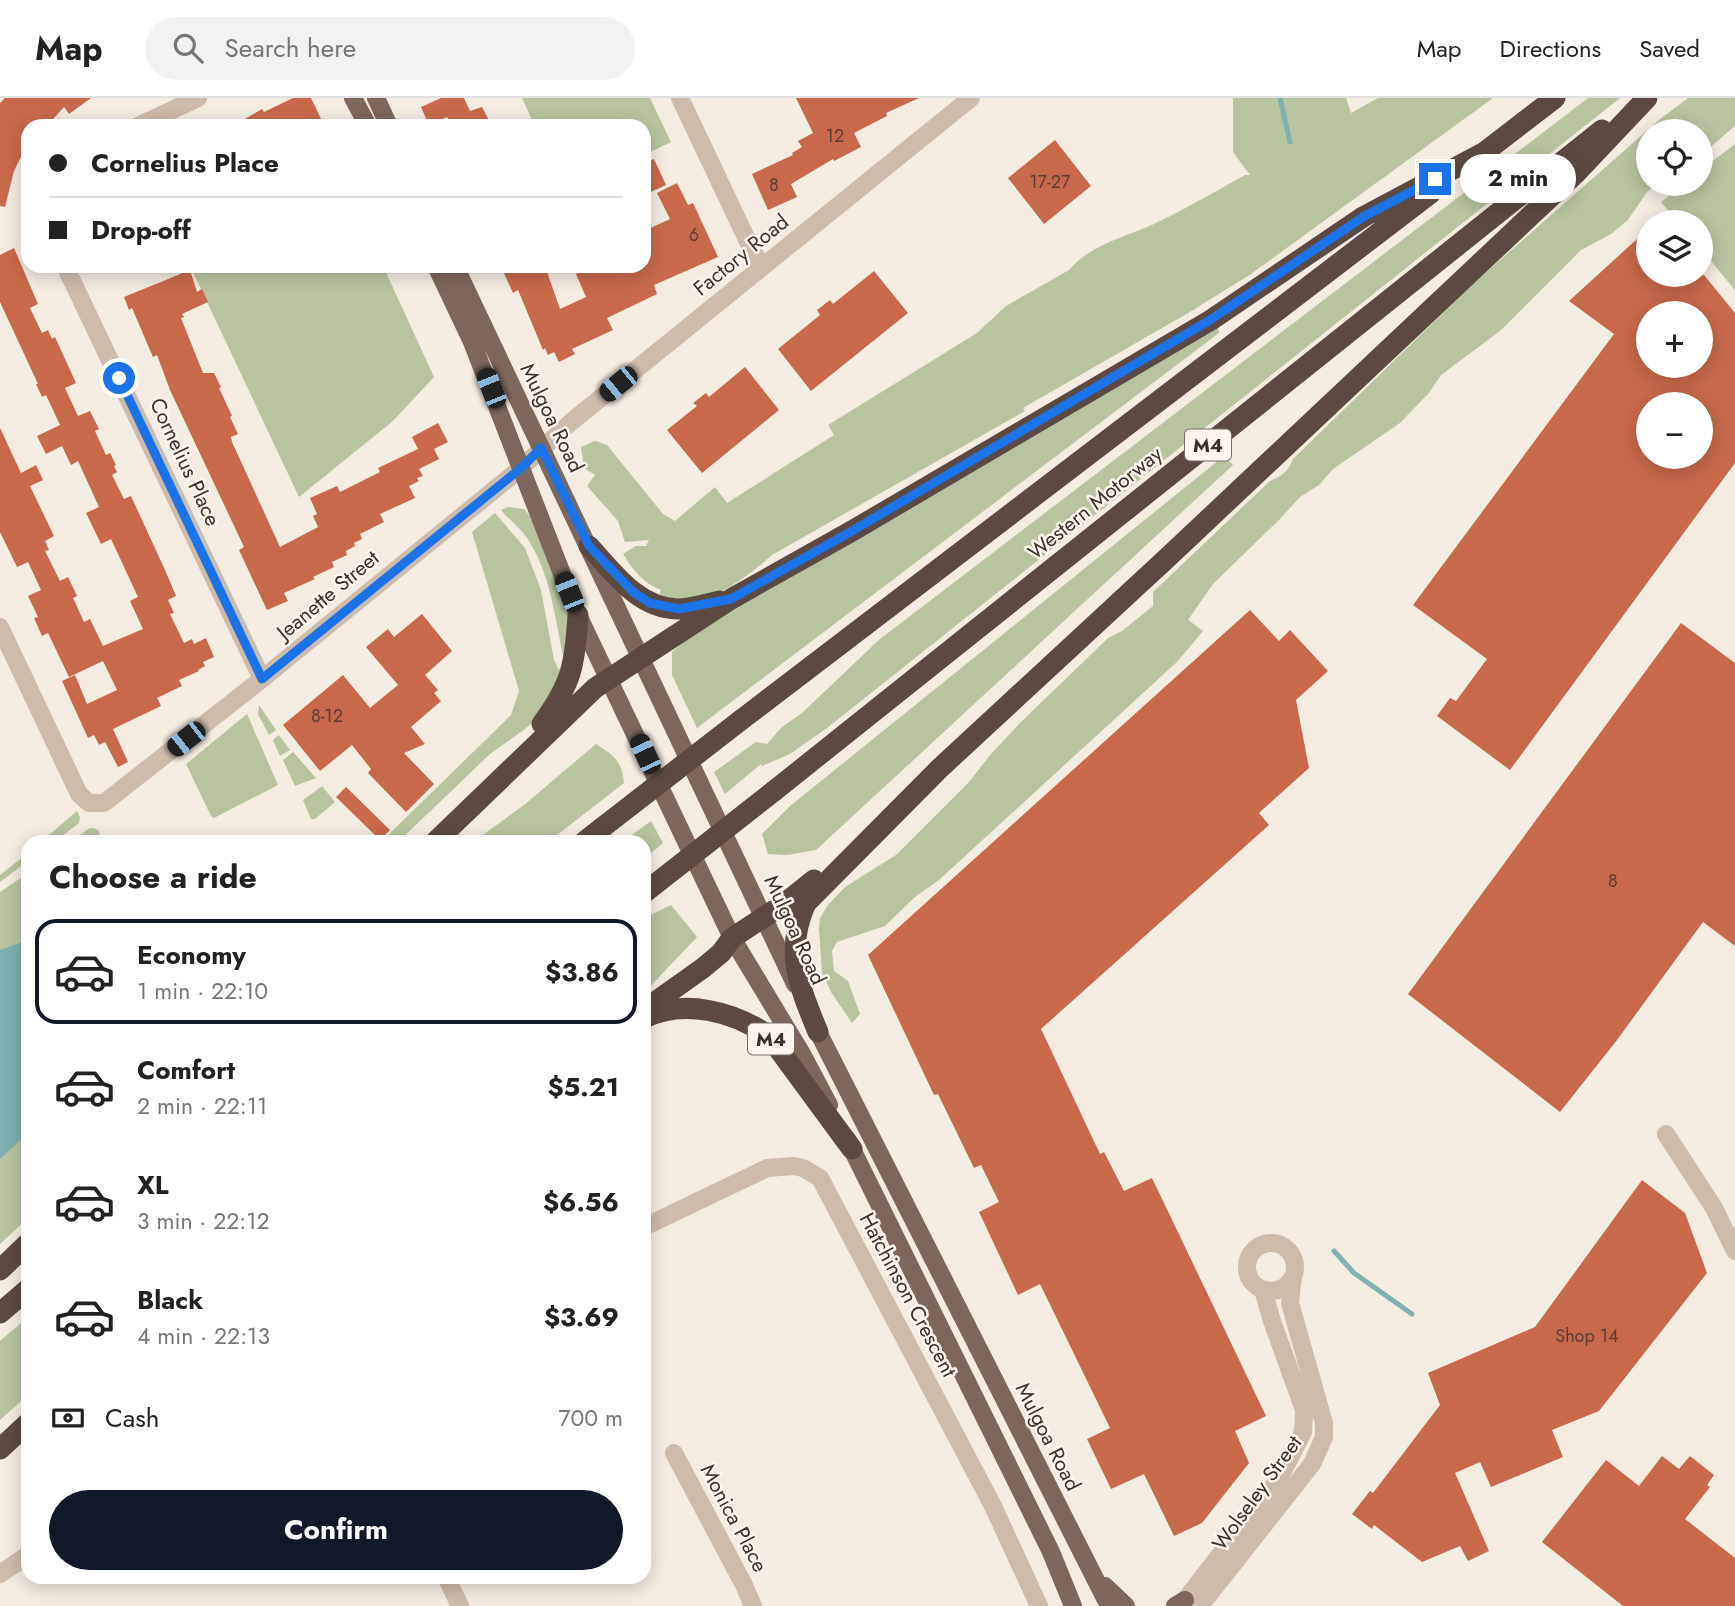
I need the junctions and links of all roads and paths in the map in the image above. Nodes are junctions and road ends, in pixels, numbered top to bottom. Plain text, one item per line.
1 (198, 98) edge
2 (353, 98) edge
3 (376, 98) edge
4 (680, 98) edge
5 (971, 98) edge
6 (1555, 98) edge
7 (1645, 98) edge
8 (153, 119) edge
9 (364, 119) edge
10 (386, 119) edge
11 (1483, 153) junction
12 (762, 267) junction
13 (68, 273) edge
14 (439, 273) edge
15 (458, 273) edge
16 (541, 448) junction
17 (521, 468) junction
18 (589, 546) junction
19 (731, 599) junction
20 (578, 615) junction
21 (0, 627) edge
22 (640, 659) junction
23 (262, 679) junction
24 (609, 680) junction
25 (502, 776) junction
26 (881, 824) junction
27 (442, 835) edge
28 (593, 835) edge
29 (651, 888) edge
30 (764, 918) junction
31 (732, 939) junction
32 (651, 1005) edge
33 (651, 1016) edge
34 (818, 1032) junction
35 (1666, 1134) dead end
36 (852, 1149) junction
37 (651, 1224) edge
38 (21, 1250) edge
39 (1735, 1251) edge
40 (0, 1270) edge
41 (1293, 1276) junction
42 (1263, 1290) junction
43 (21, 1295) edge
44 (0, 1313) edge
45 (674, 1453) dead end
46 (21, 1560) edge
47 (0, 1574) edge
48 (1092, 1575) junction
49 (449, 1584) edge
50 (1186, 1604) edge
51 (460, 1606) edge
52 (753, 1606) edge
53 (1039, 1606) edge
54 (1073, 1606) edge
55 (1109, 1606) edge
56 (1126, 1606) edge

1 - 8 street
2 - 9 main road
3 - 10 main road
4 - 12 street
5 - 12 street, Factory Road
6 - 11 highway, Western Motorway
7 - 26 highway
7 - 29 highway, Western Motorway / M4, bridge
11 - 19 highway
11 - 28 highway, Western Motorway, bridge
12 - 16 street, Factory Road
13 - 23 street, Cornelius Place
14 - 17 main road, Mulgoa Road
15 - 16 main road, Mulgoa Road
16 - 17 street, Factory Road
16 - 18 main road, Mulgoa Road
17 - 20 main road, Mulgoa Road
17 - 23 street, Jeanette Street
18 - 19 highway
18 - 22 main road, Mulgoa Road
19 - 22 highway
20 - 24 main road, Mulgoa Road
20 - 25 highway
21 - 23 street, Jeanette Street
22 - 24 highway
22 - 30 main road, Mulgoa Road
24 - 25 highway
24 - 31 main road, Mulgoa Road
25 - 27 highway
26 - 30 highway
26 - 34 highway
30 - 31 highway
30 - 34 main road, Mulgoa Road
31 - 32 highway
31 - 36 main road, Mulgoa Road
33 - 36 highway, M4
34 - 48 main road, Mulgoa Road
35 - 39 street
36 - 54 main road, Mulgoa Road
37 - 53 street, Hatchinson Crescent
38 - 40 highway
41 - 42 street
41 - 42 street
41 - 50 street, Wolseley Street
42 - 50 street, Wolseley Street
43 - 44 highway
45 - 52 street, Monica Place
46 - 47 street
48 - 55 main road, Mulgoa Road
48 - 56 main road
49 - 51 street

